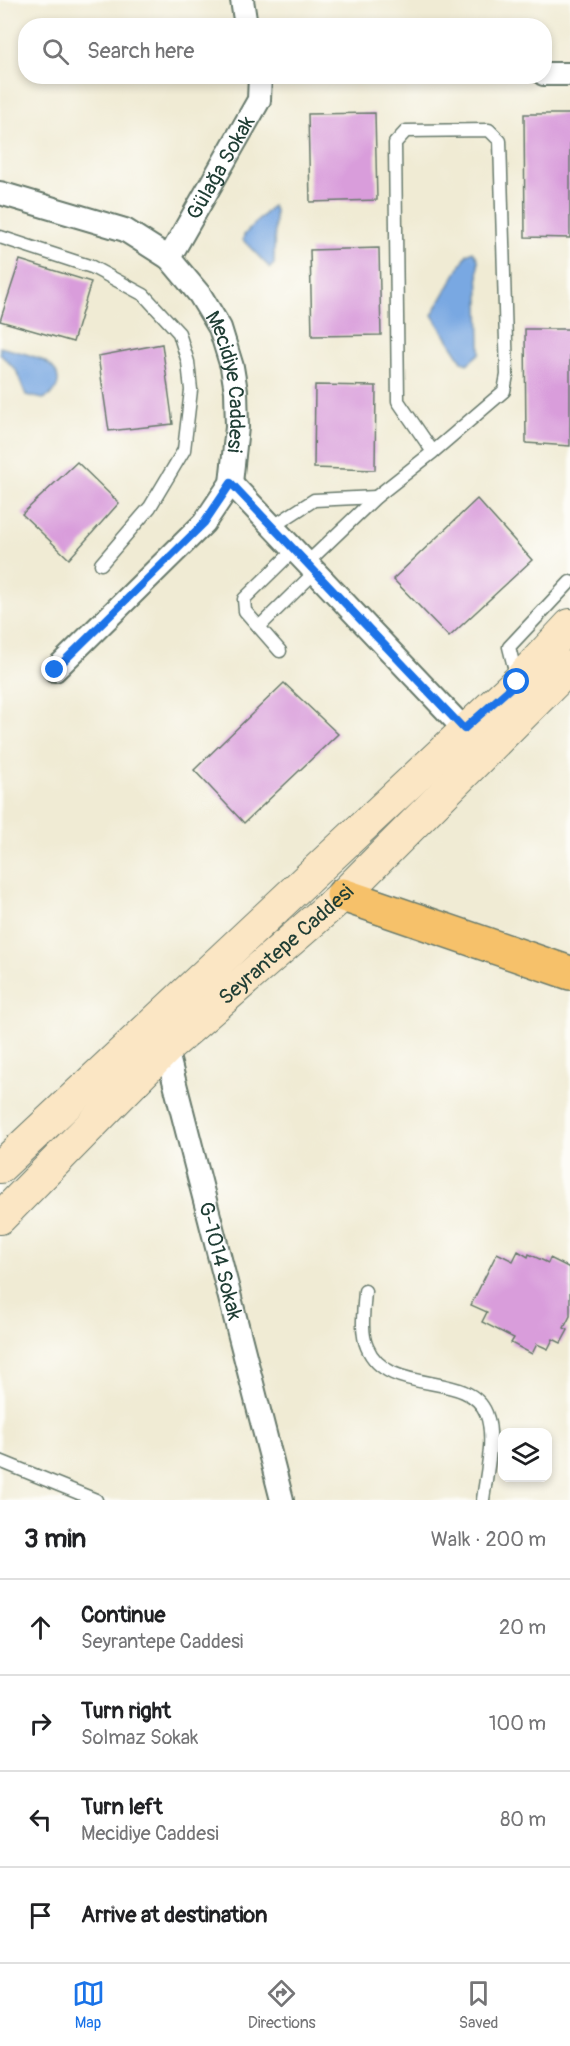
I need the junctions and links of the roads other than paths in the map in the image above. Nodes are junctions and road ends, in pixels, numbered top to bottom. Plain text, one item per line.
1 (242, 0) edge
2 (245, 18) edge
3 (552, 74) edge
4 (570, 74) edge
5 (260, 84) edge
6 (0, 193) edge
7 (0, 237) edge
8 (169, 258) junction
9 (433, 452) junction
10 (231, 483) junction
11 (376, 497) junction
12 (272, 527) junction
13 (305, 562) junction
14 (101, 564) dead end
15 (570, 582) edge
16 (570, 625) edge
17 (259, 627) junction
18 (280, 651) dead end
19 (570, 667) edge
20 (55, 670) dead end
21 (517, 682) junction
22 (464, 729) junction
23 (343, 895) junction
24 (570, 973) edge
25 (156, 1039) junction
26 (0, 1167) edge
27 (0, 1218) edge
28 (365, 1292) dead end
29 (0, 1461) edge
30 (96, 1500) edge
31 (282, 1500) edge
32 (483, 1500) edge

1 - 2 street
3 - 4 street
5 - 8 street, Gülağa Sokak
6 - 8 street, Mecidiye Caddesi
7 - 14 lane
8 - 10 street, Mecidiye Caddesi
9 - 9 lane
9 - 11 lane
10 - 12 street
10 - 20 street, Mecidiye Caddesi
11 - 12 lane
11 - 13 lane
12 - 13 street
13 - 17 lane
13 - 17 lane
13 - 22 street
15 - 21 lane
16 - 21 main road, Seyrantepe Caddesi
17 - 18 lane
19 - 23 main road, Seyrantepe Caddesi
21 - 22 main road, Seyrantepe Caddesi
22 - 25 main road, Seyrantepe Caddesi
23 - 24 main road
23 - 25 main road, Seyrantepe Caddesi
25 - 26 main road, Seyrantepe Caddesi
25 - 27 main road, Seyrantepe Caddesi
25 - 31 street, G-1014 Sokak
28 - 32 lane
29 - 30 lane

